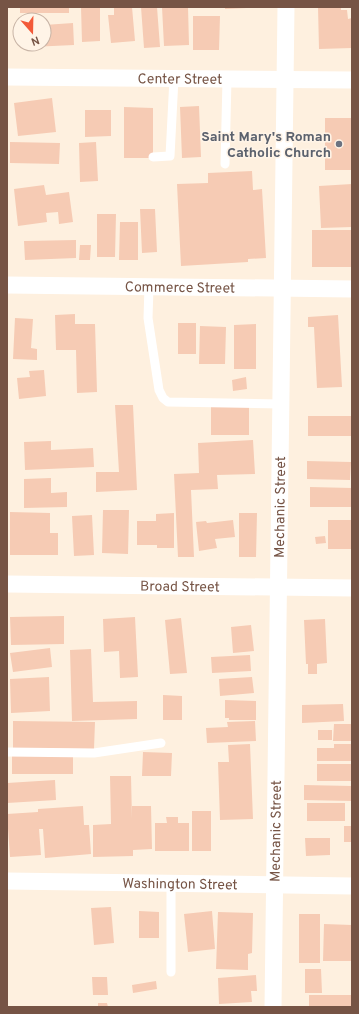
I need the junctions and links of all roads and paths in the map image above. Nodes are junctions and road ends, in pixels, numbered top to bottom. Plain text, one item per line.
1 (286, 7) edge
2 (7, 77) edge
3 (174, 78) junction
4 (228, 79) junction
5 (285, 79) junction
6 (352, 80) edge
7 (153, 157) dead end
8 (225, 164) dead end
9 (7, 285) edge
10 (149, 287) junction
11 (282, 288) junction
12 (352, 289) edge
13 (280, 404) junction
14 (7, 584) edge
15 (278, 588) junction
16 (352, 588) edge
17 (161, 743) dead end
18 (7, 752) edge
19 (7, 881) edge
20 (171, 883) junction
21 (274, 885) junction
22 (352, 886) edge
23 (171, 972) dead end
24 (273, 1007) edge

1 - 5 street, Mechanic Street
2 - 3 street, Center Street
3 - 4 street, Center Street
3 - 7 lane
4 - 5 street, Center Street
4 - 8 lane
5 - 6 street, Center Street
5 - 11 street, Mechanic Street
9 - 10 street, Commerce Street
10 - 11 street, Commerce Street
10 - 13 lane
11 - 12 street, Commerce Street
11 - 13 street, Mechanic Street
13 - 15 street, Mechanic Street
14 - 15 street, Broad Street
15 - 16 street, Broad Street
15 - 21 street, Mechanic Street
17 - 18 lane
19 - 20 street, Washington Street
20 - 21 street, Washington Street
20 - 23 lane
21 - 22 street, Washington Street
21 - 24 street, Mechanic Street

